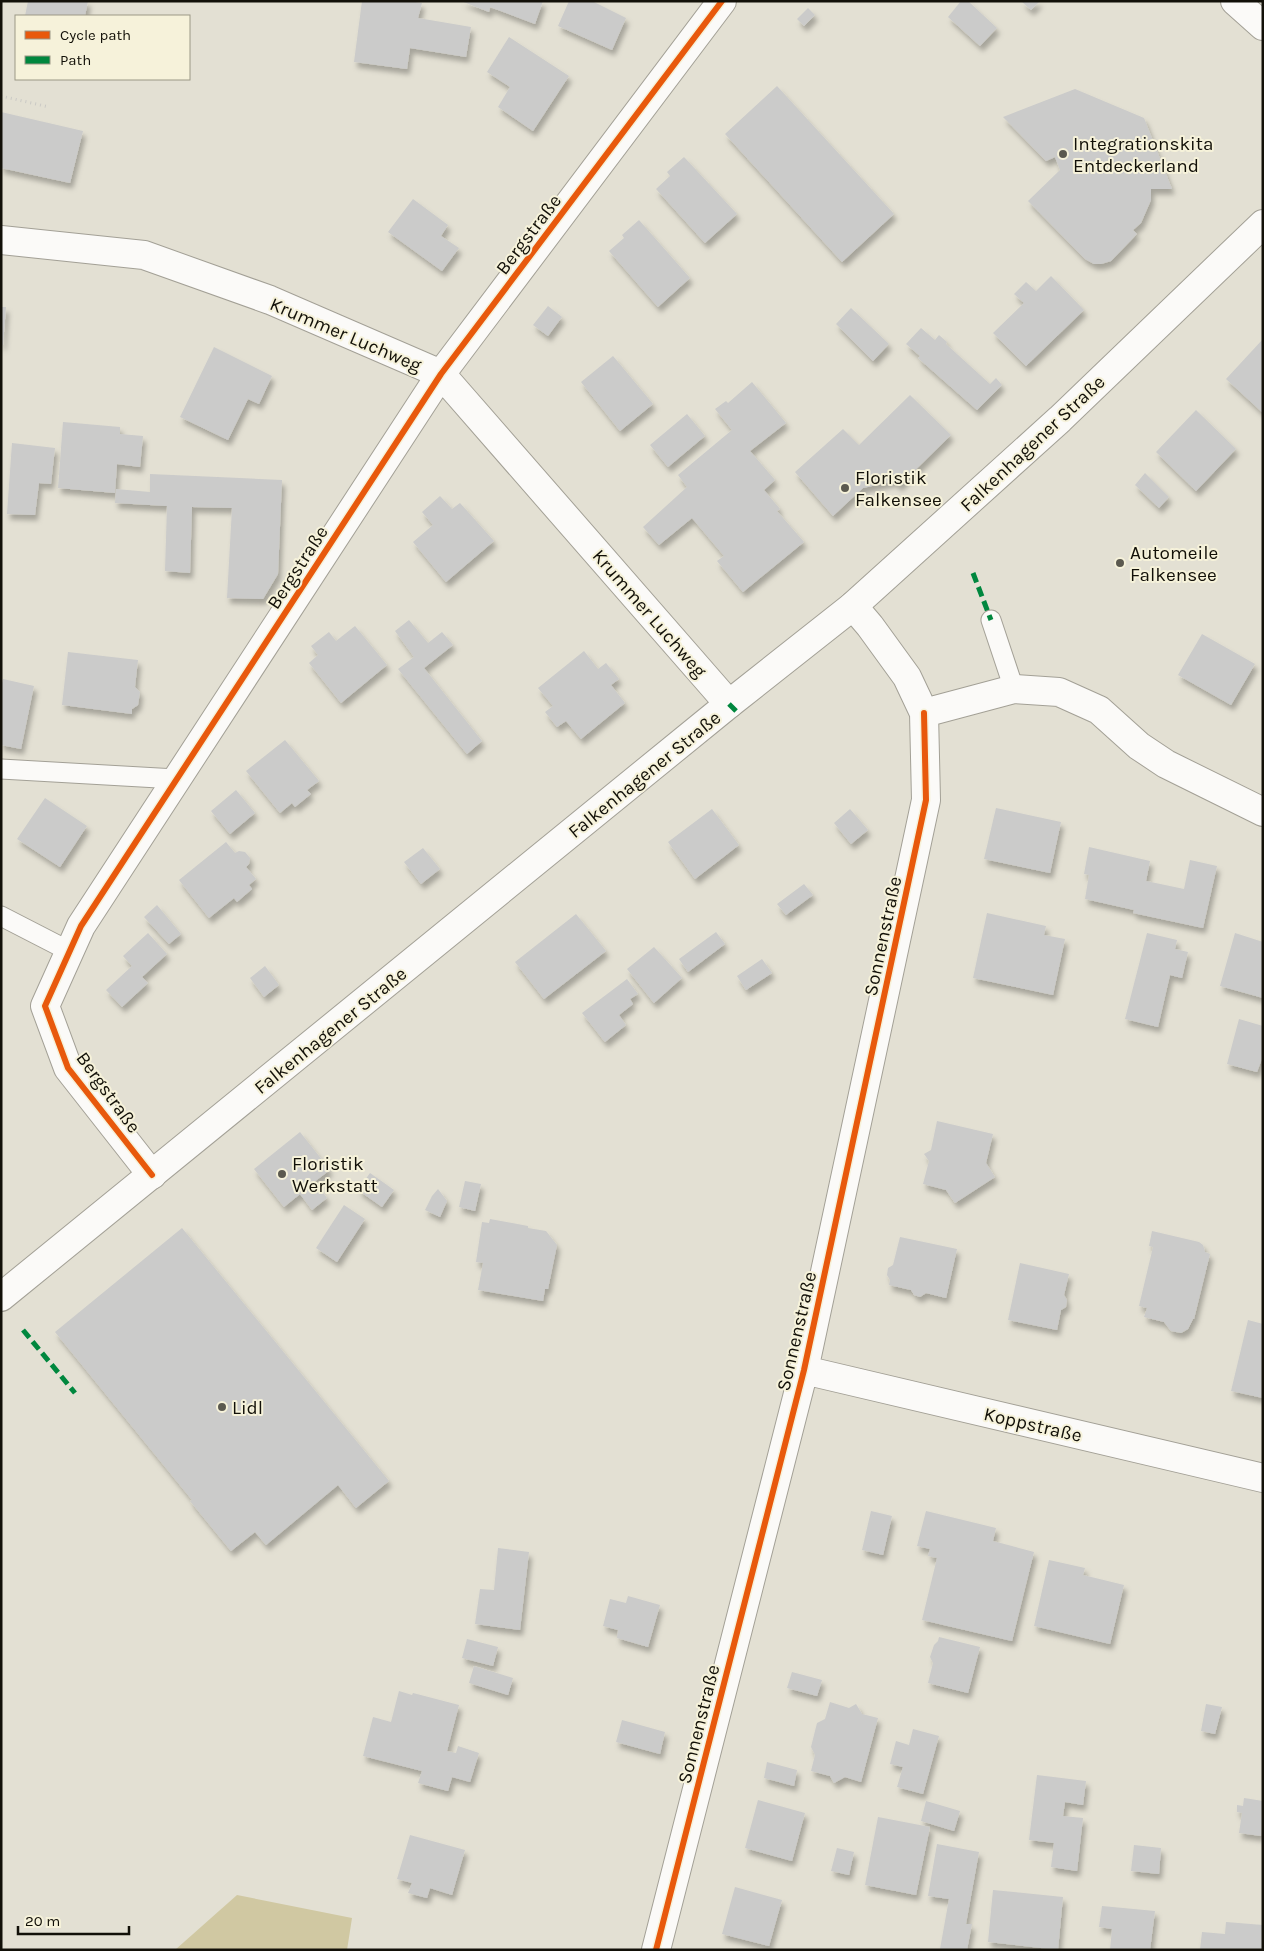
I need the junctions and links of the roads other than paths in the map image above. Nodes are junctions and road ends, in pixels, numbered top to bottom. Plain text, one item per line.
1 (722, 1) edge
2 (1235, 1) edge
3 (1263, 26) edge
4 (1263, 224) edge
5 (1, 240) edge
6 (441, 374) junction
7 (853, 606) junction
8 (991, 620) dead end
9 (1014, 689) junction
10 (729, 704) junction
11 (924, 713) junction
12 (1, 769) edge
13 (176, 779) junction
14 (1263, 812) edge
15 (1, 916) edge
16 (69, 951) junction
17 (152, 1174) junction
18 (4, 1290) edge
19 (804, 1370) junction
20 (1263, 1478) edge
21 (656, 1950) edge

1 - 6 street, Bergstraße
2 - 3 street
4 - 7 street, Falkenhagener Straße
5 - 6 street, Krummer Luchweg
6 - 10 street, Krummer Luchweg
6 - 13 street, Bergstraße
7 - 10 street, Falkenhagener Straße
7 - 11 street, Sonnenstraße
8 - 9 lane
9 - 11 street
9 - 14 street
10 - 17 street, Falkenhagener Straße
11 - 19 street, Sonnenstraße
12 - 13 lane
13 - 16 street, Bergstraße
15 - 16 lane
16 - 17 street, Bergstraße
17 - 18 street, Falkenhagener Straße
19 - 20 street, Koppstraße
19 - 21 street, Sonnenstraße

